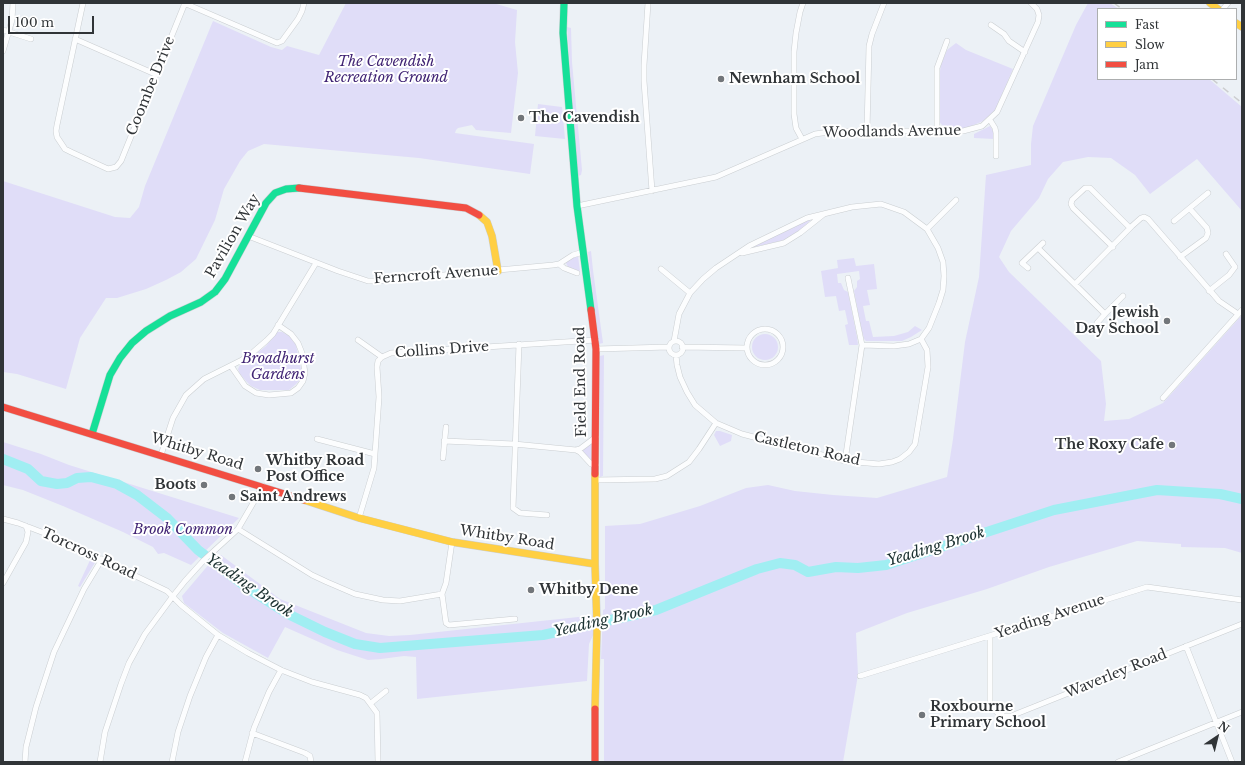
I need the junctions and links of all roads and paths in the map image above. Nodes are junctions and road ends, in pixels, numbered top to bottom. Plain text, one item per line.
1 (13, 3) edge
2 (83, 3) edge
3 (185, 3) edge
4 (304, 3) edge
5 (564, 3) edge
6 (648, 3) edge
7 (803, 3) edge
8 (884, 3) edge
9 (1031, 3) edge
10 (991, 25) dead end
11 (3, 30) edge
12 (9, 32) junction
13 (75, 38) junction
14 (31, 39) dead end
15 (946, 41) dead end
16 (3, 51) edge
17 (1025, 52) junction
18 (156, 74) junction
19 (990, 120) junction
20 (867, 131) junction
21 (937, 131) junction
22 (802, 140) junction
23 (996, 156) dead end
24 (652, 191) junction
25 (1208, 193) dead end
26 (956, 200) dead end
27 (577, 206) junction
28 (1190, 208) junction
29 (824, 214) junction
30 (1174, 221) dead end
31 (1130, 228) junction
32 (926, 229) junction
33 (248, 236) junction
34 (1043, 243) dead end
35 (1113, 247) junction
36 (1038, 248) junction
37 (583, 252) junction
38 (1226, 254) dead end
39 (1180, 257) junction
40 (732, 258) junction
41 (316, 263) junction
42 (559, 264) junction
43 (1028, 268) dead end
44 (661, 269) dead end
45 (498, 271) junction
46 (577, 272) dead end
47 (848, 278) dead end
48 (1074, 284) junction
49 (1209, 291) junction
50 (690, 293) junction
51 (1123, 296) dead end
52 (1240, 312) edge
53 (1105, 314) junction
54 (1097, 323) dead end
55 (278, 325) junction
56 (921, 339) junction
57 (358, 340) dead end
58 (596, 340) junction
59 (674, 341) junction
60 (519, 344) junction
61 (862, 345) junction
62 (669, 347) junction
63 (682, 347) junction
64 (746, 348) junction
65 (596, 349) junction
66 (676, 355) junction
67 (382, 358) junction
68 (231, 366) junction
69 (1163, 398) dead end
70 (3, 407) edge
71 (716, 423) junction
72 (446, 427) dead end
73 (92, 434) junction
74 (596, 437) junction
75 (317, 439) dead end
76 (444, 441) junction
77 (514, 444) junction
78 (576, 450) junction
79 (375, 454) junction
80 (161, 455) junction
81 (443, 458) dead end
82 (845, 461) junction
83 (596, 465) junction
84 (596, 480) junction
85 (263, 486) junction
86 (547, 515) dead end
87 (359, 518) junction
88 (3, 519) edge
89 (26, 526) junction
90 (238, 529) junction
91 (452, 542) junction
92 (102, 559) junction
93 (596, 564) junction
94 (3, 583) edge
95 (442, 594) junction
96 (173, 596) junction
97 (1242, 600) edge
98 (515, 619) dead end
99 (1242, 624) edge
100 (218, 635) junction
101 (990, 636) junction
102 (1186, 646) junction
103 (281, 670) junction
104 (860, 676) dead end
105 (386, 691) dead end
106 (371, 703) junction
107 (1242, 712) edge
108 (1216, 723) junction
109 (252, 732) junction
110 (311, 758) edge
111 (25, 762) edge
112 (100, 762) edge
113 (172, 762) edge
114 (245, 762) edge
115 (378, 762) edge
116 (595, 762) edge
117 (1118, 762) edge
118 (1232, 762) edge

1 - 12 street
2 - 13 street
3 - 4 street
3 - 18 street, Coombe Drive
5 - 27 street, Field End Road
6 - 24 street
7 - 22 street
8 - 20 street
9 - 17 street, Woodlands Avenue
10 - 17 street
11 - 12 street
12 - 14 street
12 - 16 street
13 - 18 street
13 - 18 street, Coombe Drive
15 - 21 street
17 - 19 street, Woodlands Avenue
19 - 21 street, Woodlands Avenue
19 - 23 street
20 - 21 street, Woodlands Avenue
20 - 22 street, Woodlands Avenue
22 - 24 street, Woodlands Avenue
24 - 27 street, Woodlands Avenue
25 - 28 street
26 - 32 street
27 - 37 street, Field End Road
28 - 30 street
28 - 39 street
29 - 32 street
29 - 40 street
29 - 40 street
31 - 35 street
31 - 35 street
31 - 39 street
32 - 56 street
33 - 41 street, Ferncroft Avenue
33 - 45 street, Pavilion Way
33 - 73 street, Pavilion Way
34 - 36 street
35 - 48 street
36 - 43 street
36 - 48 street
37 - 42 street, Ferncroft Avenue
37 - 58 street, Field End Road
38 - 49 street
39 - 49 street
40 - 50 street
41 - 45 street, Ferncroft Avenue
41 - 55 street
42 - 45 street, Ferncroft Avenue
42 - 46 street
44 - 50 street
47 - 61 street
48 - 53 street
49 - 52 street
50 - 59 street
51 - 53 street
52 - 69 street
53 - 54 street
55 - 68 street
55 - 68 street
56 - 61 street
56 - 82 street, Castleton Road
57 - 67 street
58 - 60 street, Collins Drive
58 - 65 street, Field End Road
59 - 62 street
59 - 63 street
60 - 67 street, Collins Drive
60 - 77 street
61 - 82 street
62 - 65 street
62 - 66 street
63 - 64 street
63 - 66 street
64 - 64 street
65 - 74 street, Field End Road
66 - 71 street, Castleton Road
67 - 79 street, Collins Drive
68 - 80 street
70 - 73 street, Whitby Road
71 - 82 street, Castleton Road
71 - 84 street
72 - 76 street
73 - 80 street, Whitby Road
74 - 78 street
74 - 83 street, Field End Road
75 - 79 street
76 - 77 street
76 - 81 street
77 - 78 street
77 - 86 street
78 - 83 street
79 - 87 street, Collins Drive
80 - 85 street, Whitby Road
83 - 84 street, Field End Road
84 - 93 street, Field End Road
85 - 87 street, Whitby Road
85 - 90 street
87 - 91 street, Whitby Road
88 - 89 street, Torcross Road
89 - 92 street, Torcross Road
89 - 94 street
90 - 95 street
90 - 96 street
91 - 93 street, Whitby Road
91 - 95 street
92 - 96 street, Torcross Road
92 - 111 street
93 - 116 street, Field End Road
95 - 98 street
96 - 100 street, Torcross Road
96 - 112 street
97 - 101 street, Yeading Avenue
99 - 102 street, Waverley Road
100 - 103 street, Torcross Road
100 - 113 street
101 - 102 street, Waverley Road
101 - 104 street, Yeading Avenue
102 - 108 street
103 - 106 street, Torcross Road
103 - 109 street
105 - 106 street
106 - 115 street
107 - 108 street
108 - 117 street
108 - 118 street
109 - 110 street
109 - 114 street

